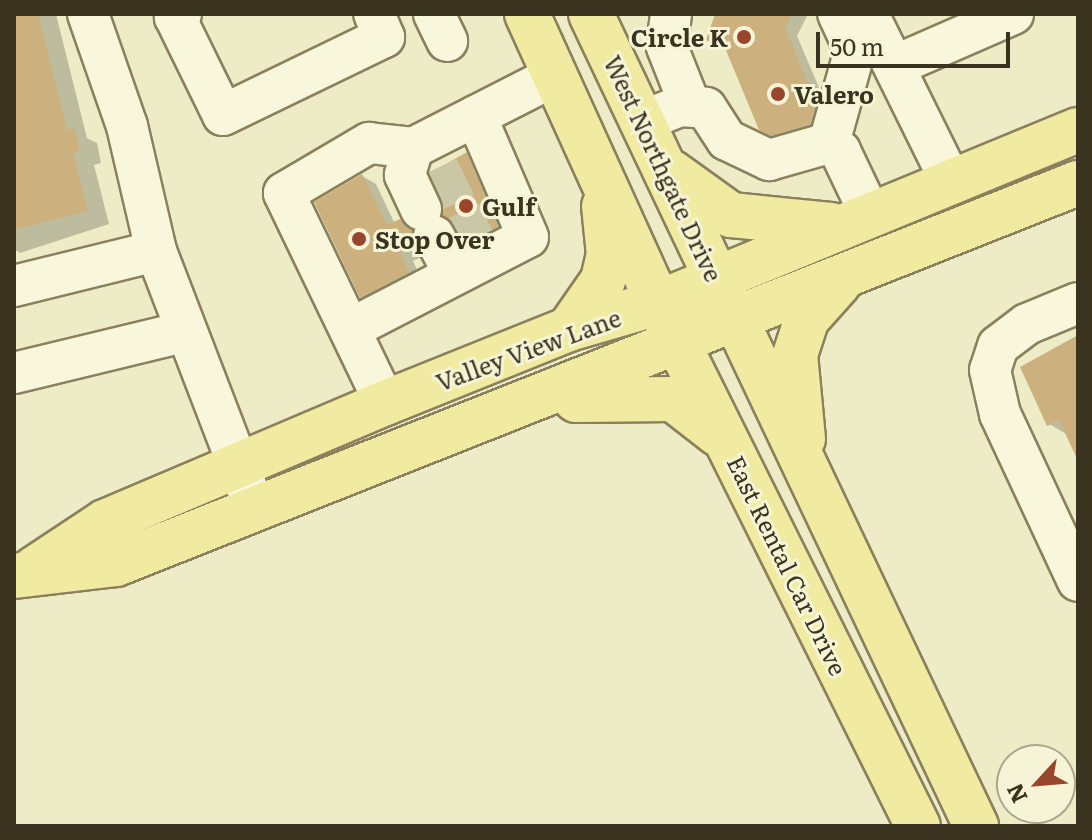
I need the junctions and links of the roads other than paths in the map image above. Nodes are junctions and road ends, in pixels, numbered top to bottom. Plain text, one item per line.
1 (88, 14) edge
2 (374, 14) edge
3 (527, 14) edge
4 (591, 14) edge
5 (671, 14) edge
6 (838, 14) edge
7 (868, 14) edge
8 (1013, 14) edge
9 (176, 15) edge
10 (894, 66) junction
11 (565, 94) junction
12 (690, 105) junction
13 (476, 116) junction
14 (643, 121) junction
15 (1078, 130) edge
16 (829, 143) junction
17 (413, 148) junction
18 (666, 167) junction
19 (951, 182) junction
20 (1078, 183) edge
21 (858, 221) junction
22 (435, 228) junction
23 (156, 251) junction
24 (844, 278) junction
25 (717, 280) junction
26 (14, 286) edge
27 (658, 303) junction
28 (1078, 303) edge
29 (738, 322) junction
30 (350, 329) junction
31 (569, 329) junction
32 (184, 332) junction
33 (678, 344) junction
34 (14, 373) edge
35 (385, 403) junction
36 (522, 408) junction
37 (726, 441) junction
38 (238, 469) junction
39 (807, 473) junction
40 (256, 511) junction
41 (23, 573) edge
42 (1078, 581) edge
43 (918, 826) edge
44 (976, 826) edge

1 - 23 lane
2 - 9 lane
3 - 11 main road
4 - 14 main road, West Northgate Drive
5 - 12 lane
6 - 16 lane
7 - 10 lane
8 - 10 lane
10 - 19 lane
11 - 13 lane
11 - 27 main road
11 - 31 main road
12 - 14 lane
12 - 16 lane
13 - 17 lane
13 - 22 lane
14 - 18 main road, West Northgate Drive
15 - 19 main road, Valley View Lane
16 - 21 lane
17 - 22 lane
17 - 30 lane
18 - 21 main road
18 - 25 main road, West Northgate Drive
19 - 21 main road, Valley View Lane
20 - 24 main road, Valley View Lane
21 - 25 main road, Valley View Lane
22 - 30 lane
23 - 26 lane
23 - 32 lane
24 - 29 main road, Valley View Lane
24 - 39 main road
25 - 27 main road, Valley View Lane
25 - 29 main road, West Northgate Drive
27 - 31 main road, Valley View Lane
27 - 33 main road, East Rental Car Drive
28 - 42 lane
29 - 33 main road, Valley View Lane
29 - 39 main road
30 - 35 lane
31 - 35 main road, Valley View Lane
32 - 34 lane
32 - 38 lane
33 - 36 main road, Valley View Lane
33 - 37 main road, East Rental Car Drive
35 - 38 main road, Valley View Lane
36 - 37 main road
36 - 40 main road, Valley View Lane
37 - 43 main road, East Rental Car Drive
38 - 40 lane
38 - 41 main road, Valley View Lane
39 - 44 main road
40 - 41 main road, Valley View Lane

